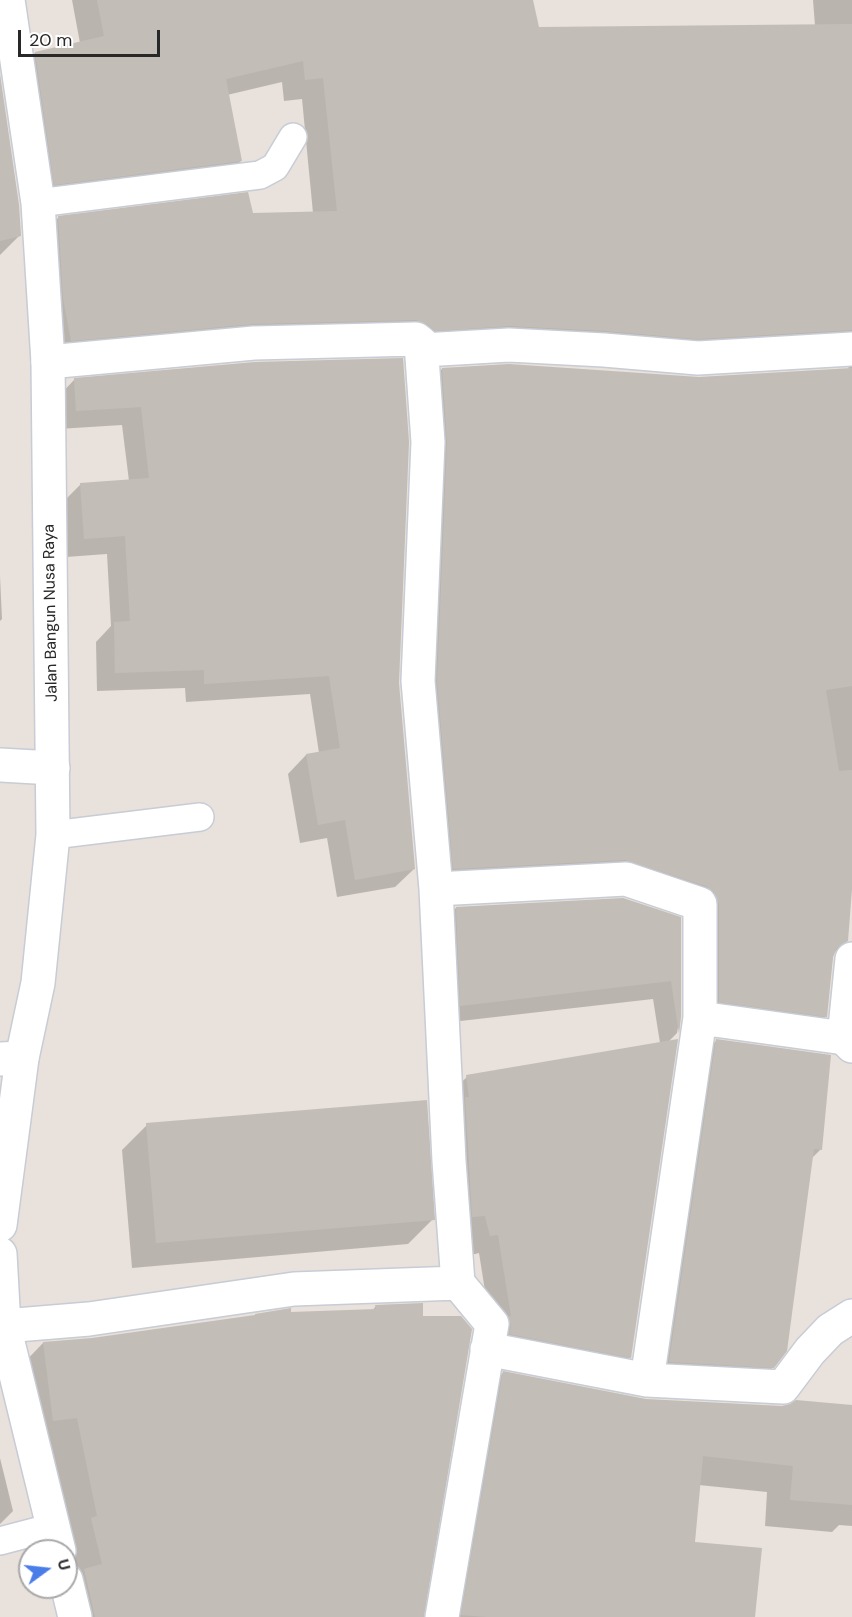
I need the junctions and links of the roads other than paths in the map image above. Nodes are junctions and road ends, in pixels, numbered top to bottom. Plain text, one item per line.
1 (8, 0) edge
2 (293, 137) dead end
3 (38, 203) junction
4 (852, 349) edge
5 (423, 350) junction
6 (48, 362) junction
7 (0, 765) edge
8 (53, 768) junction
9 (200, 817) dead end
10 (53, 835) junction
11 (436, 889) junction
12 (852, 959) edge
13 (700, 1018) junction
14 (848, 1042) edge
15 (11, 1058) edge
16 (0, 1226) edge
17 (0, 1254) edge
18 (458, 1283) junction
19 (851, 1307) edge
20 (4, 1326) junction
21 (487, 1349) junction
22 (647, 1380) junction
23 (56, 1539) edge
24 (18, 1540) edge
25 (0, 1541) edge
26 (71, 1599) edge
27 (75, 1617) edge
28 (442, 1617) edge

1 - 3 street, Jalan Bangun Nusa Raya
2 - 3 lane
3 - 6 street, Jalan Bangun Nusa Raya
4 - 5 street
5 - 6 street
5 - 11 street
6 - 8 street, Jalan Bangun Nusa Raya
7 - 8 street
8 - 10 street, Jalan Bangun Nusa Raya
9 - 10 lane
10 - 15 street, Jalan Bangun Nusa Raya
11 - 13 street
11 - 18 street
12 - 14 street
13 - 14 street
13 - 22 street
15 - 16 street, Jalan Bangun Nusa Raya
17 - 20 street
18 - 20 street
18 - 21 street
19 - 22 street
20 - 23 street
21 - 22 street
21 - 28 street
24 - 25 lane
26 - 27 street

